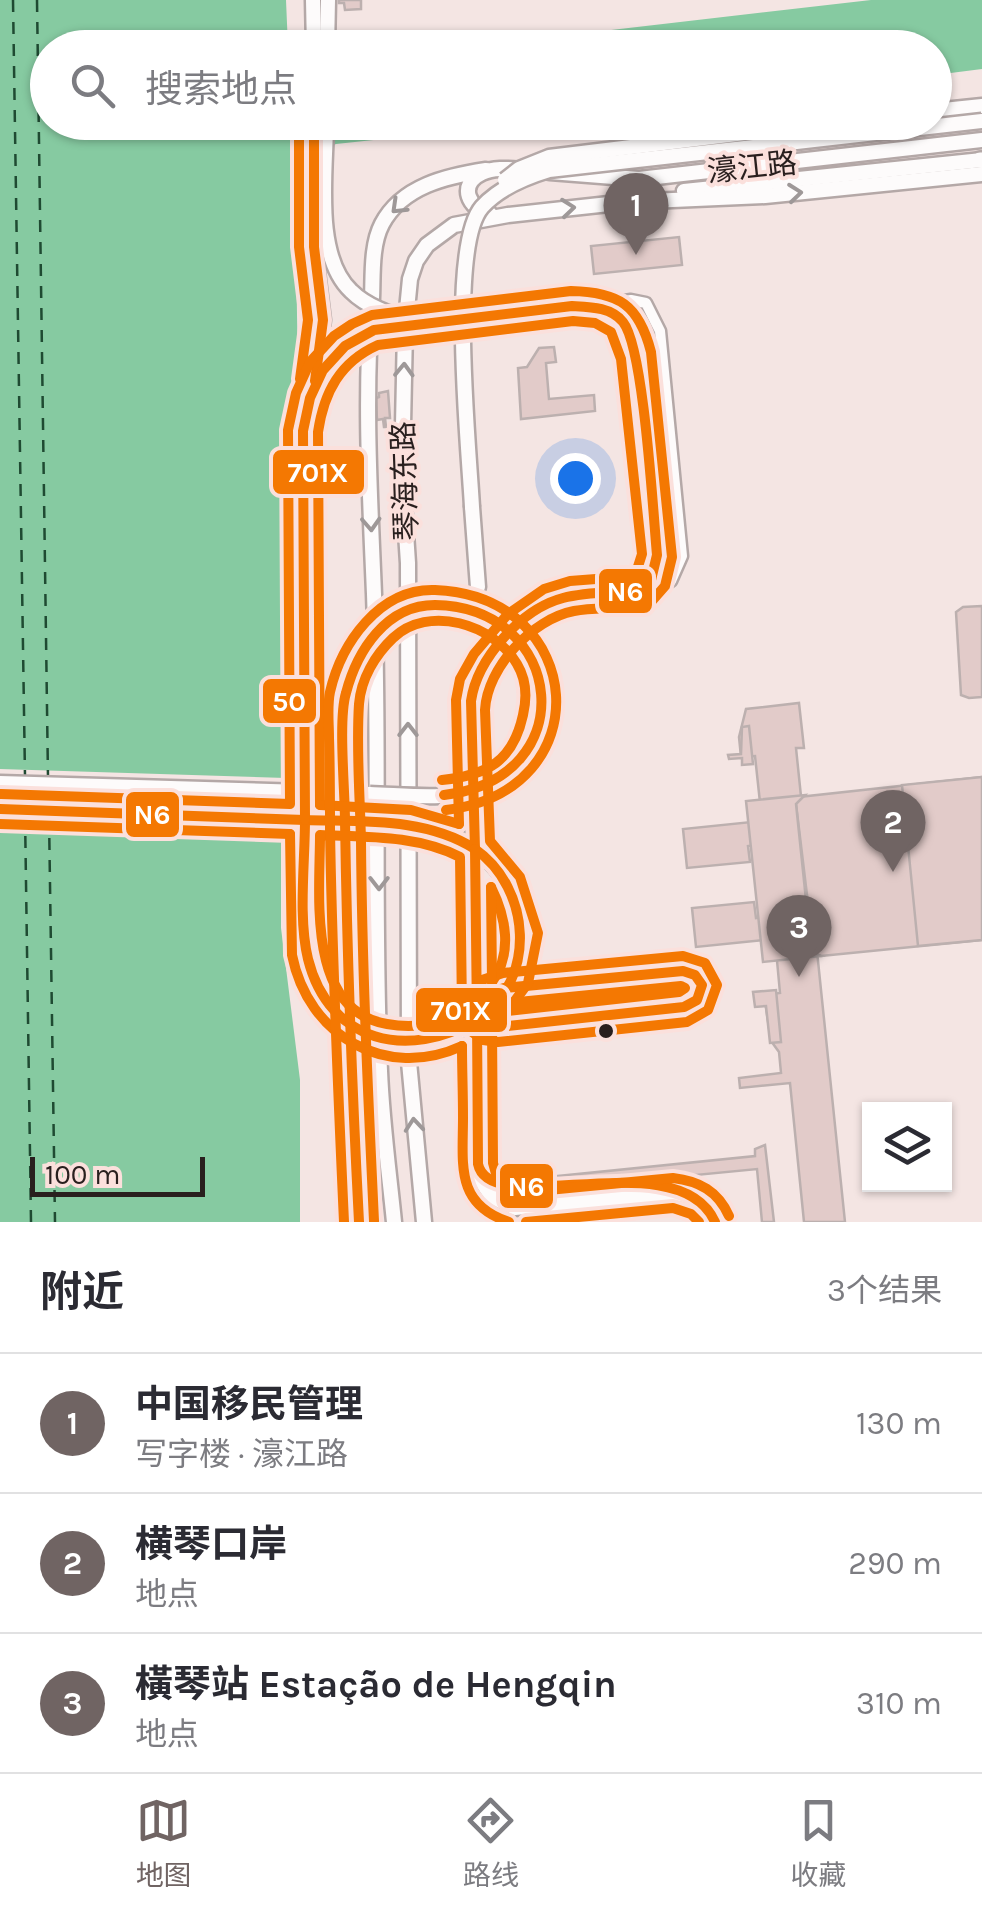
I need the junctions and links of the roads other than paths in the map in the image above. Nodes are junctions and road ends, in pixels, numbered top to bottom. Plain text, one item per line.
1 (312, 0) edge
2 (328, 0) edge
3 (313, 30) edge
4 (327, 30) edge
5 (982, 106) edge
6 (952, 109) edge
7 (982, 120) edge
8 (952, 123) edge
9 (314, 140) edge
10 (326, 140) edge
11 (689, 140) edge
12 (809, 140) edge
13 (982, 140) edge
14 (982, 164) edge
15 (486, 170) junction
16 (752, 175) junction
17 (628, 202) junction
18 (481, 208) junction
19 (508, 214) junction
20 (591, 306) junction
21 (420, 324) junction
22 (315, 382) junction
23 (478, 588) dead end
24 (642, 590) junction
25 (304, 642) junction
26 (0, 782) edge
27 (22, 783) junction
28 (346, 796) junction
29 (0, 809) edge
30 (22, 810) junction
31 (358, 1222) edge
32 (394, 1222) edge
33 (424, 1222) edge
34 (715, 1222) edge

1 - 3 main road
2 - 4 main road
5 - 6 main road
7 - 8 main road, bridge
9 - 22 main road
10 - 21 main road, bridge
11 - 18 main road, bridge
12 - 18 main road, bridge
13 - 16 main road, 濠江路
14 - 16 main road, 濠江路
17 -> 14 main road
15 - 16 main road, 濠江路
15 - 19 main road
15 -> 32 main road, 琴海东路
16 - 17 main road
19 -> 17 main road
18 - 23 main road, bridge
33 -> 19 main road, 琴海东路
20 - 21 main road, bridge
20 - 24 main road
20 - 24 street
21 - 22 main road, bridge
22 - 25 main road
24 - 34 main road, bridge
25 - 28 main road, bridge
25 - 30 main road, bridge
26 - 27 main road
27 - 28 main road, bridge
27 - 30 main road
28 - 31 main road, bridge
29 - 30 main road

